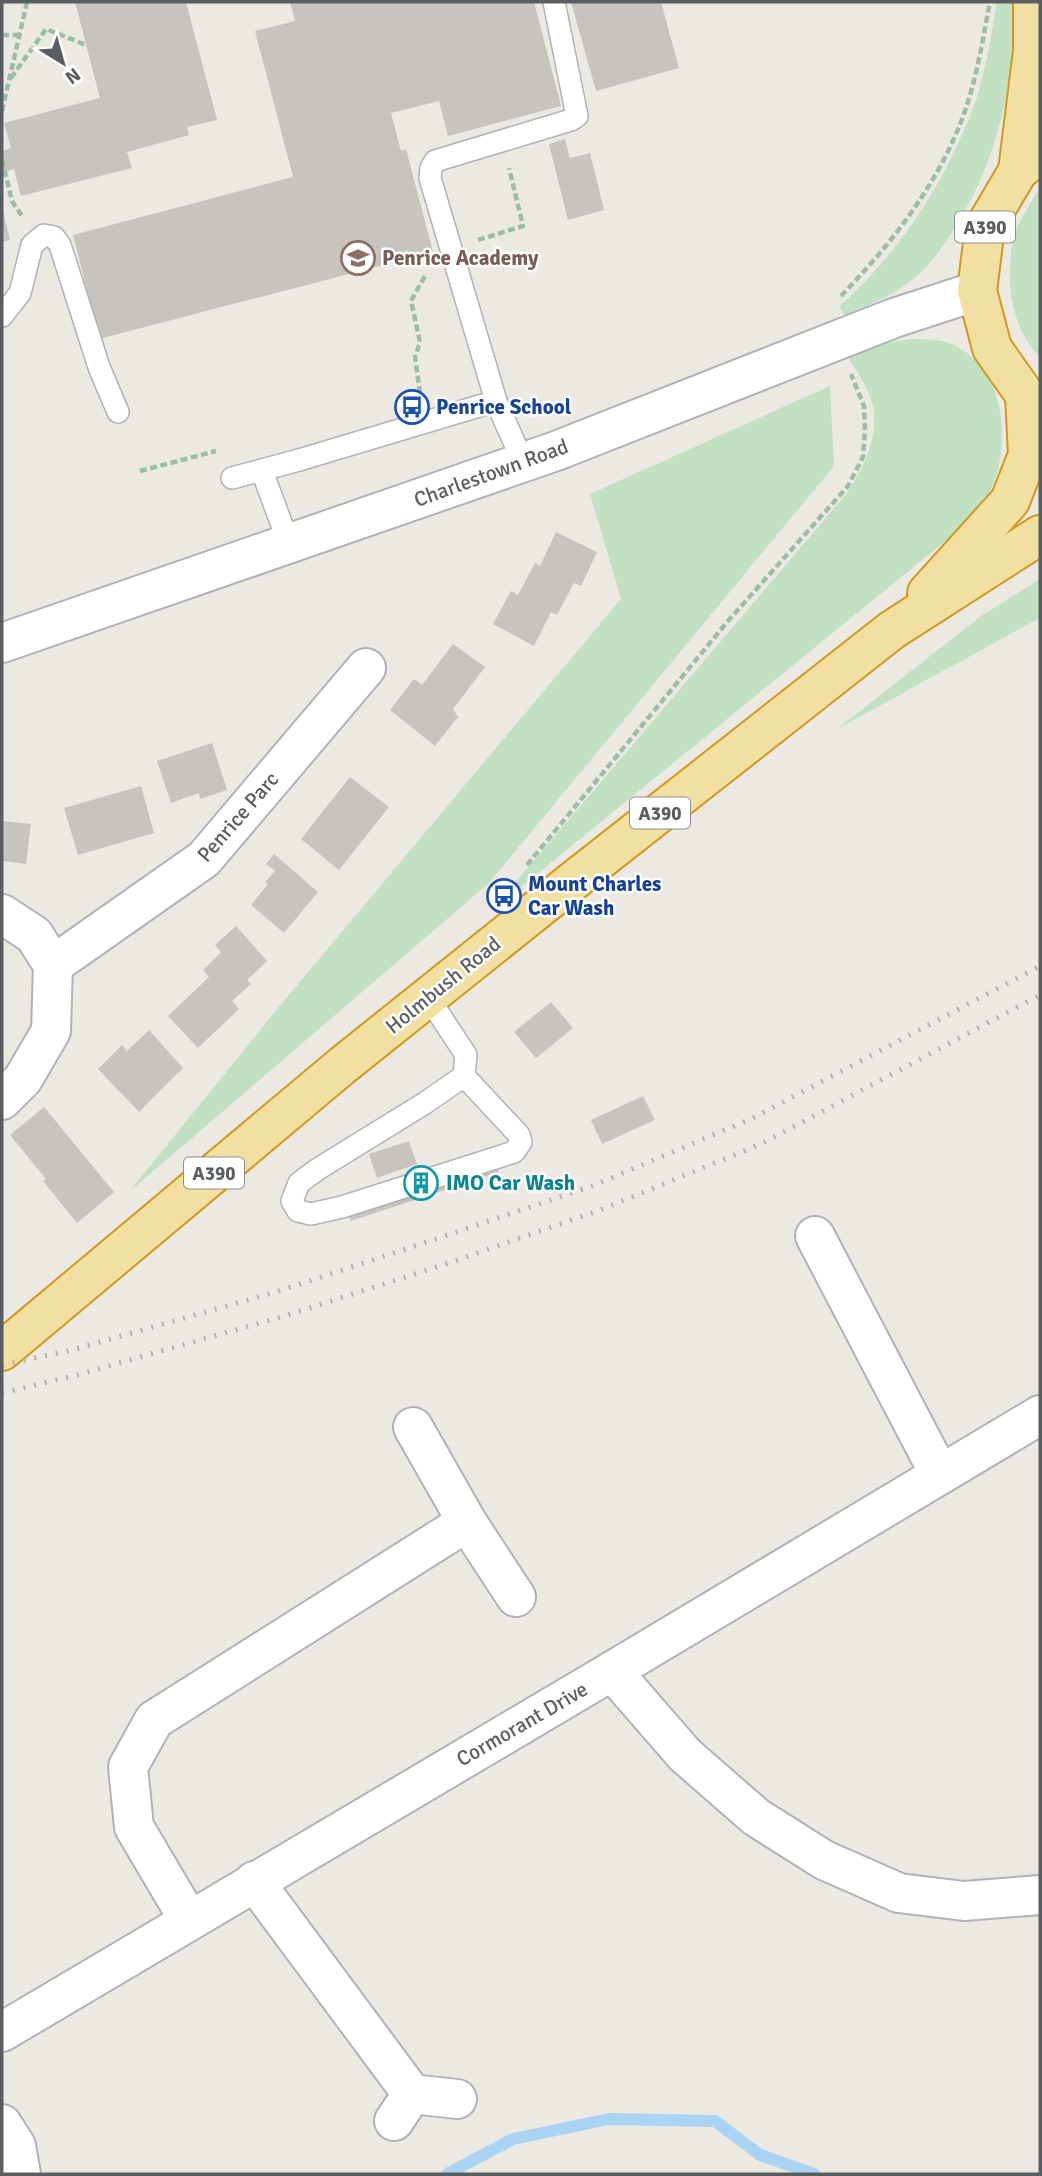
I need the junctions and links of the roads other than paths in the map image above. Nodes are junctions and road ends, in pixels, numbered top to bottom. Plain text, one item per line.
1 (554, 2) edge
2 (1033, 2) edge
3 (1029, 162) edge
4 (977, 291) junction
5 (2, 316) edge
6 (1033, 400) edge
7 (496, 401) junction
8 (118, 412) dead end
9 (523, 462) junction
10 (262, 471) junction
11 (232, 478) dead end
12 (1040, 535) edge
13 (289, 544) junction
14 (892, 630) junction
15 (2, 643) edge
16 (366, 668) dead end
17 (2, 914) edge
18 (53, 965) junction
19 (428, 997) junction
20 (464, 1076) junction
21 (2, 1100) edge
22 (815, 1236) dead end
23 (2, 1351) edge
24 (1040, 1415) edge
25 (413, 1427) dead end
26 (940, 1475) junction
27 (467, 1522) junction
28 (516, 1597) dead end
29 (612, 1671) junction
30 (254, 1881) junction
31 (1040, 1895) edge
32 (189, 1920) junction
33 (2, 2032) edge
34 (457, 2099) dead end
35 (2, 2124) edge
36 (21, 2174) edge

1 - 7 lane
2 - 3 highway, A390
3 - 4 highway, A390
4 - 6 highway, A390
4 - 9 street, Charlestown Road
5 - 8 lane
6 - 14 highway, A390
7 - 9 lane
7 - 10 lane
9 - 13 street, Charlestown Road
10 - 11 lane
10 - 13 lane
12 - 14 highway, A390
13 - 15 street, Charlestown Road
14 - 19 highway, Holmbush Road / A390
16 - 18 street, Penrice Parc
17 - 18 street
18 - 21 street
19 - 20 lane
19 - 23 highway, Holmbush Road / A390
20 - 20 lane
22 - 26 street
24 - 26 street, Cormorant Drive
25 - 27 street
26 - 29 street, Cormorant Drive
27 - 28 street
27 - 32 street
29 - 30 street, Cormorant Drive
29 - 31 street
30 - 32 street, Cormorant Drive
30 - 34 street
32 - 33 street, Cormorant Drive
35 - 36 street

